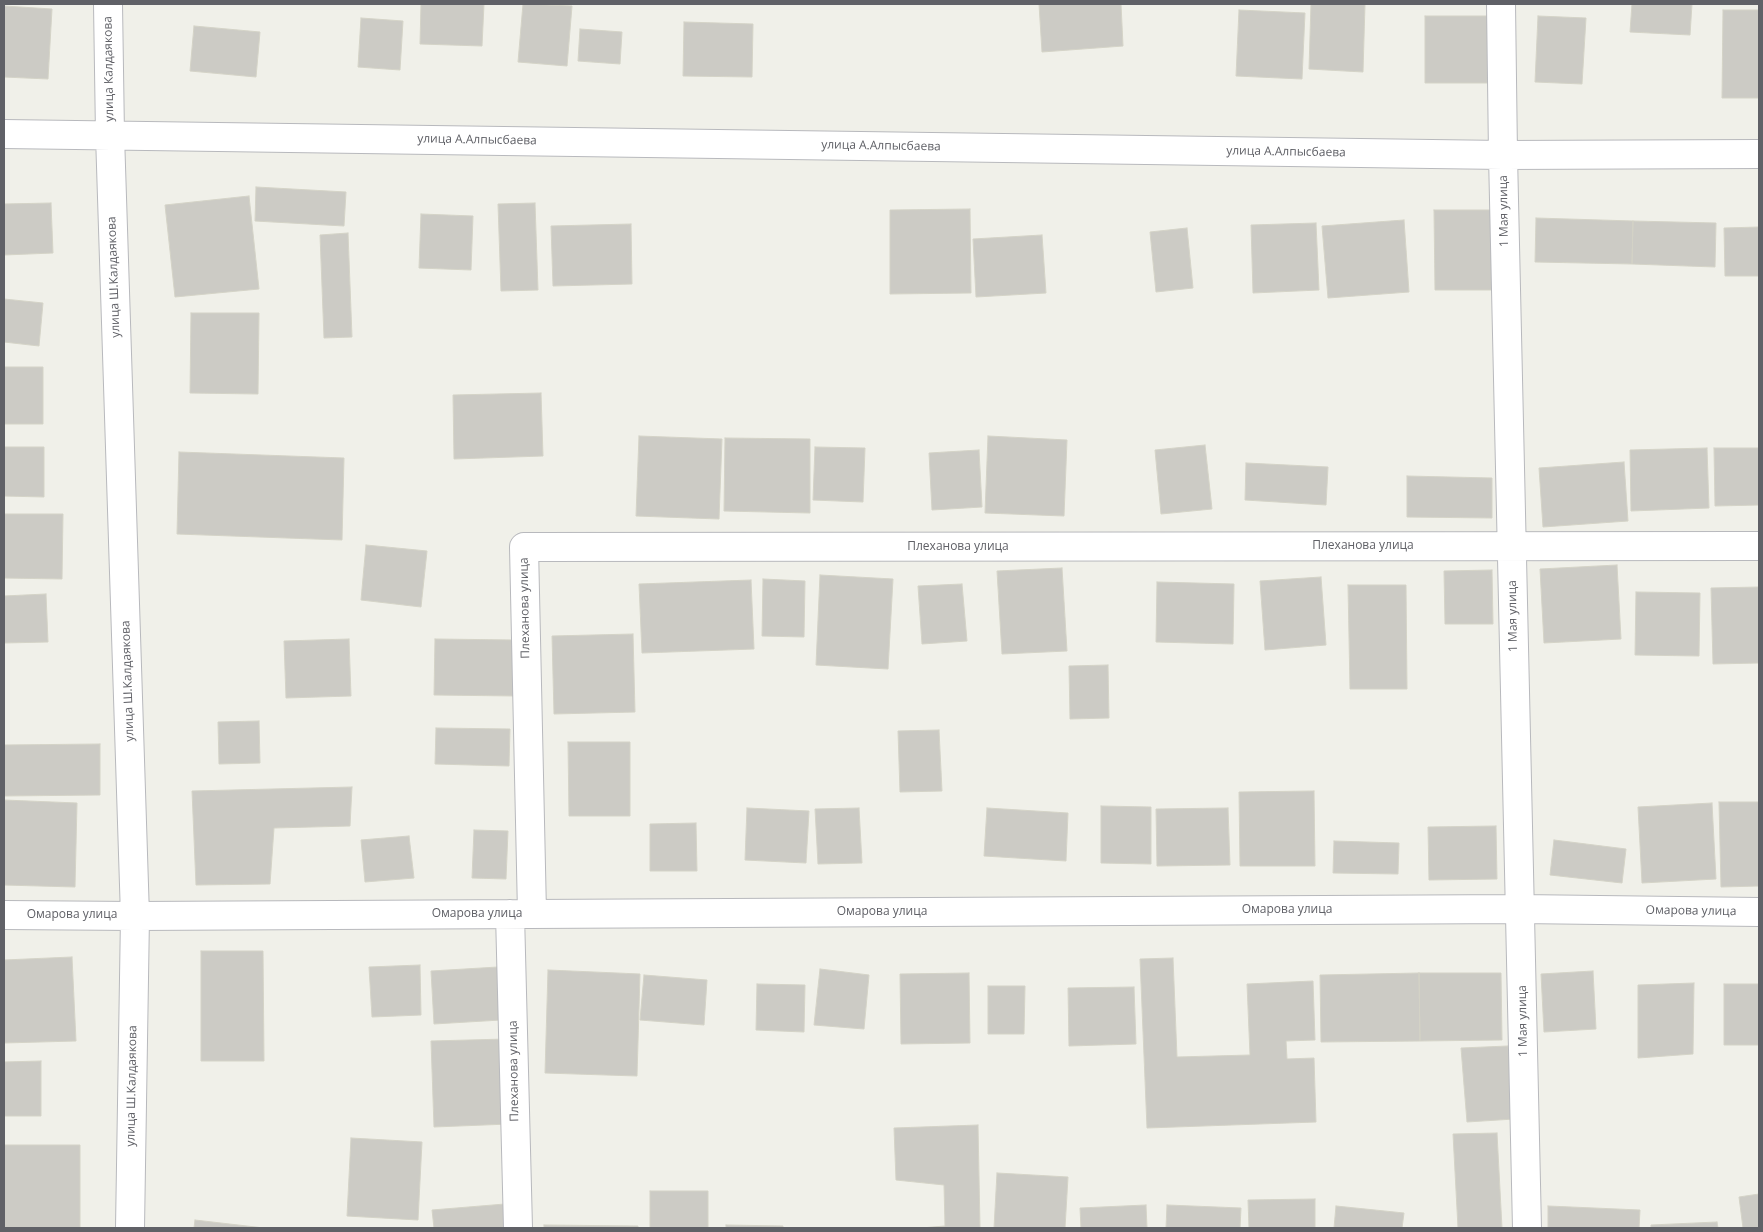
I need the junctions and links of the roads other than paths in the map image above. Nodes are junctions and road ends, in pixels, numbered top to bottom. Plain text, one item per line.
1 (108, 4) edge
2 (1501, 4) edge
3 (4, 134) edge
4 (110, 134) junction
5 (1759, 154) edge
6 (1503, 155) junction
7 (1512, 546) junction
8 (1759, 546) edge
9 (1520, 909) junction
10 (1759, 912) edge
11 (521, 914) junction
12 (4, 915) edge
13 (135, 916) junction
14 (130, 1228) edge
15 (518, 1228) edge
16 (1527, 1228) edge

1 - 4 street, улица Калдаякова
2 - 6 street, 1 Мая улица
3 - 4 street, улица А.Алпысбаева
4 - 6 street, улица А.Алпысбаева
4 - 13 street, улица Ш.Калдаякова
5 - 6 street, улица А.Алпысбаева
6 - 7 street, 1 Мая улица
7 - 8 street, Плеханова улица
7 - 9 street, 1 Мая улица
7 - 11 street, Плеханова улица
9 - 10 street, Омарова улица
9 - 11 street, Омарова улица
9 - 16 street, 1 Мая улица
11 - 13 street, Омарова улица
11 - 15 street, Плеханова улица
12 - 13 street, Омарова улица
13 - 14 street, улица Ш.Калдаякова

